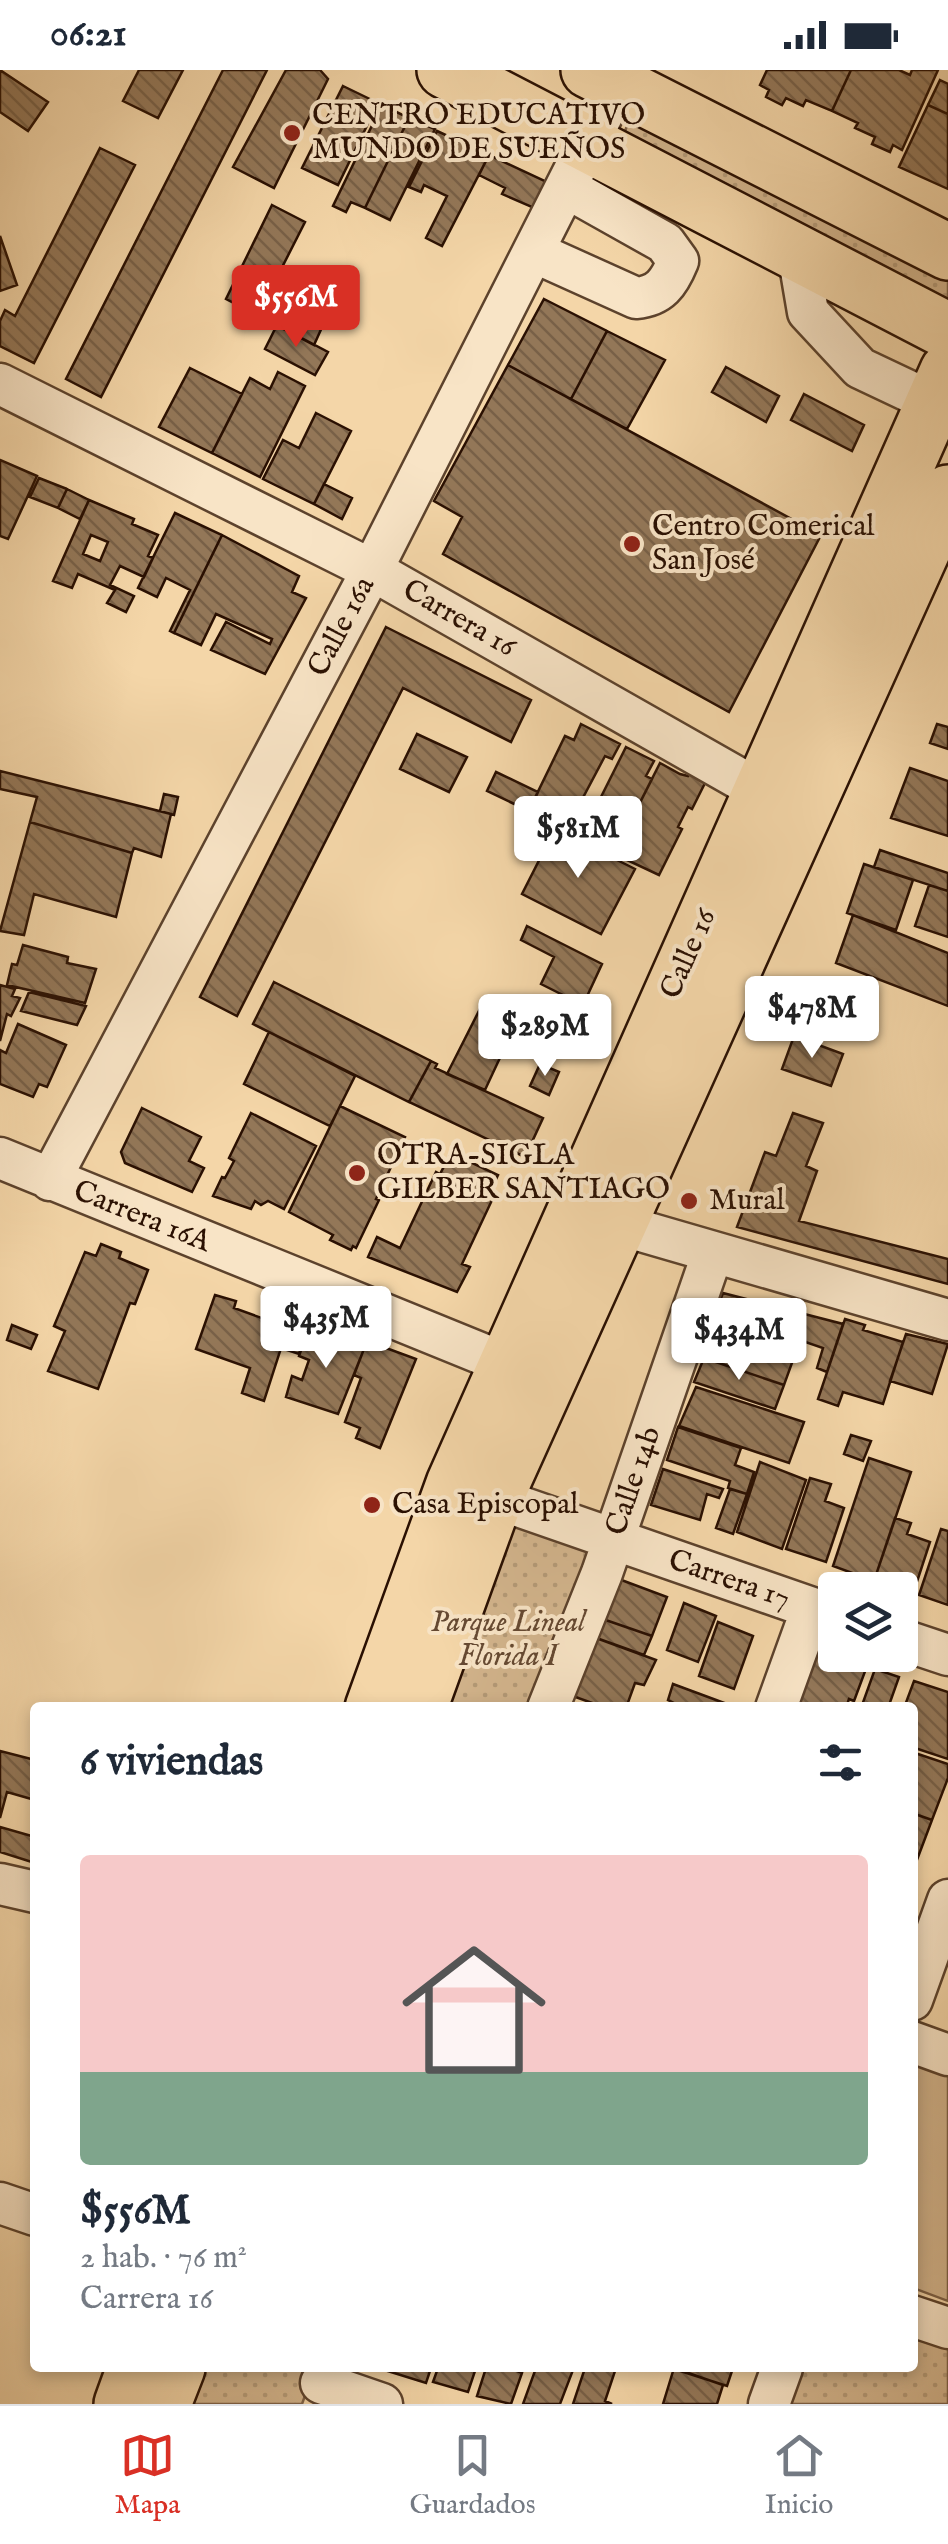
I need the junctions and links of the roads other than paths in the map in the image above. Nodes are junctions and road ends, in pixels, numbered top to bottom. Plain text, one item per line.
1 (445, 70) edge
2 (610, 75) edge
3 (578, 166) junction
4 (534, 252) junction
5 (948, 252) edge
6 (798, 253) junction
7 (948, 330) edge
8 (0, 384) edge
9 (941, 387) edge
10 (948, 493) edge
11 (372, 570) junction
12 (782, 803) junction
13 (0, 1158) edge
14 (50, 1180) junction
15 (596, 1218) junction
16 (713, 1252) junction
17 (948, 1320) edge
18 (507, 1364) junction
19 (474, 1491) junction
20 (614, 1540) junction
21 (818, 1610) edge
22 (818, 1622) edge
23 (918, 1645) edge
24 (948, 1655) edge
25 (376, 1702) edge
26 (420, 1702) edge
27 (550, 1702) edge
28 (779, 1702) edge
29 (0, 1884) edge
30 (30, 1891) edge
31 (948, 1900) edge
32 (918, 1983) edge
33 (918, 2044) edge
34 (948, 2055) edge
35 (0, 2203) edge
36 (30, 2212) edge
37 (918, 2318) edge
38 (948, 2328) edge
39 (134, 2372) edge
40 (176, 2372) edge
41 (781, 2372) edge
42 (320, 2385) edge
43 (122, 2404) edge
44 (164, 2404) edge
45 (382, 2404) edge
46 (770, 2404) edge

1 - 3 highway
2 - 3 street, Calle 16a
2 - 5 highway
3 - 4 street, Calle 16a
3 - 4 street
3 - 6 highway
4 - 11 street, Calle 16a
6 - 7 highway
6 - 9 street
8 - 11 street, Carrera 16
9 - 12 highway, Calle 16
10 - 12 highway, Calle 16
11 - 12 street, Carrera 16
11 - 14 street, Calle 16a
12 - 15 highway, Calle 16
13 - 14 street, Carrera 16A
14 - 18 street, Carrera 16A
15 - 16 street
15 - 18 highway, Calle 16
15 - 19 highway, Calle 16
16 - 17 street
16 - 20 street, Calle 14b
18 - 19 highway, Calle 16
19 - 20 street, Carrera 17
19 - 25 highway, Calle 16
19 - 26 highway, Calle 16
20 - 21 street, Carrera 17
20 - 27 street, Calle 14b
22 - 28 street
23 - 24 street
29 - 30 street
31 - 32 street
33 - 34 street
35 - 36 street
37 - 38 street
39 - 43 highway
40 - 44 highway
41 - 46 street
42 - 45 street

